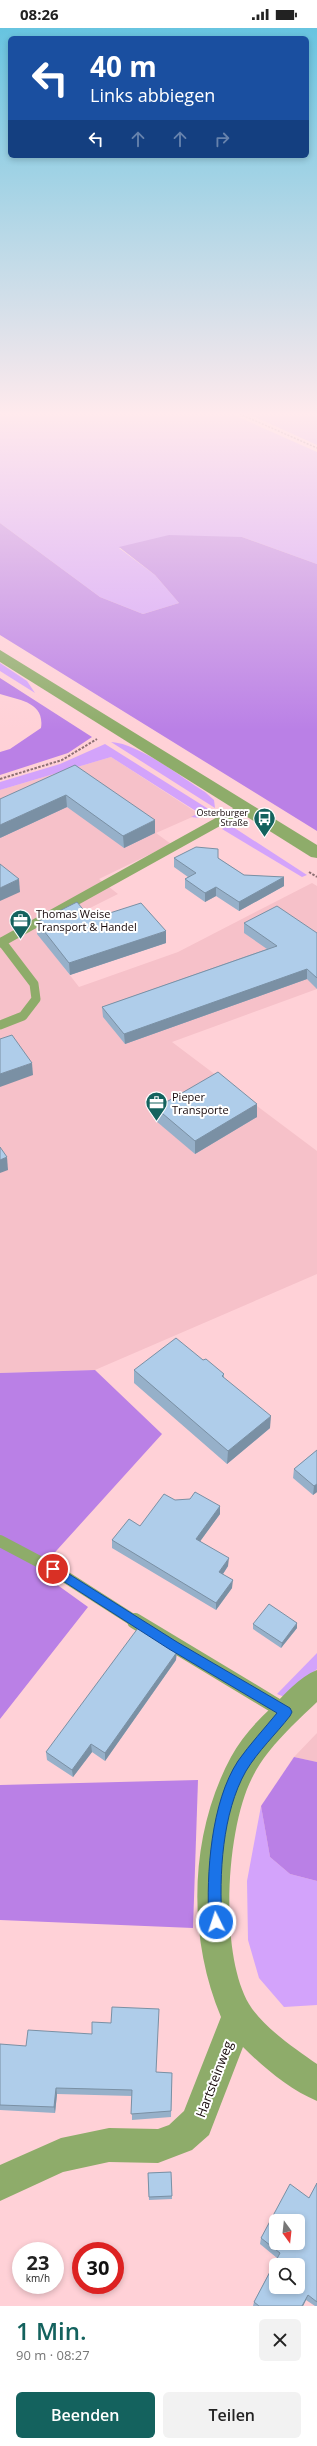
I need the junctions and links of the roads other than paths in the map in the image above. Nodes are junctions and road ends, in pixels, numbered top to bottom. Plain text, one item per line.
1 (0, 655) edge
2 (243, 808) junction
3 (317, 854) edge
4 (1, 943) edge
5 (0, 1025) edge
6 (0, 1541) edge
7 (317, 1683) edge
8 (286, 1712) junction
9 (238, 2017) junction
10 (317, 2084) edge
11 (0, 2183) edge

1 - 2 street
2 - 3 street
2 - 4 lane
4 - 5 lane
6 - 8 lane
7 - 8 street
8 - 9 street
9 - 10 street
9 - 11 street, Hartsteinweg

